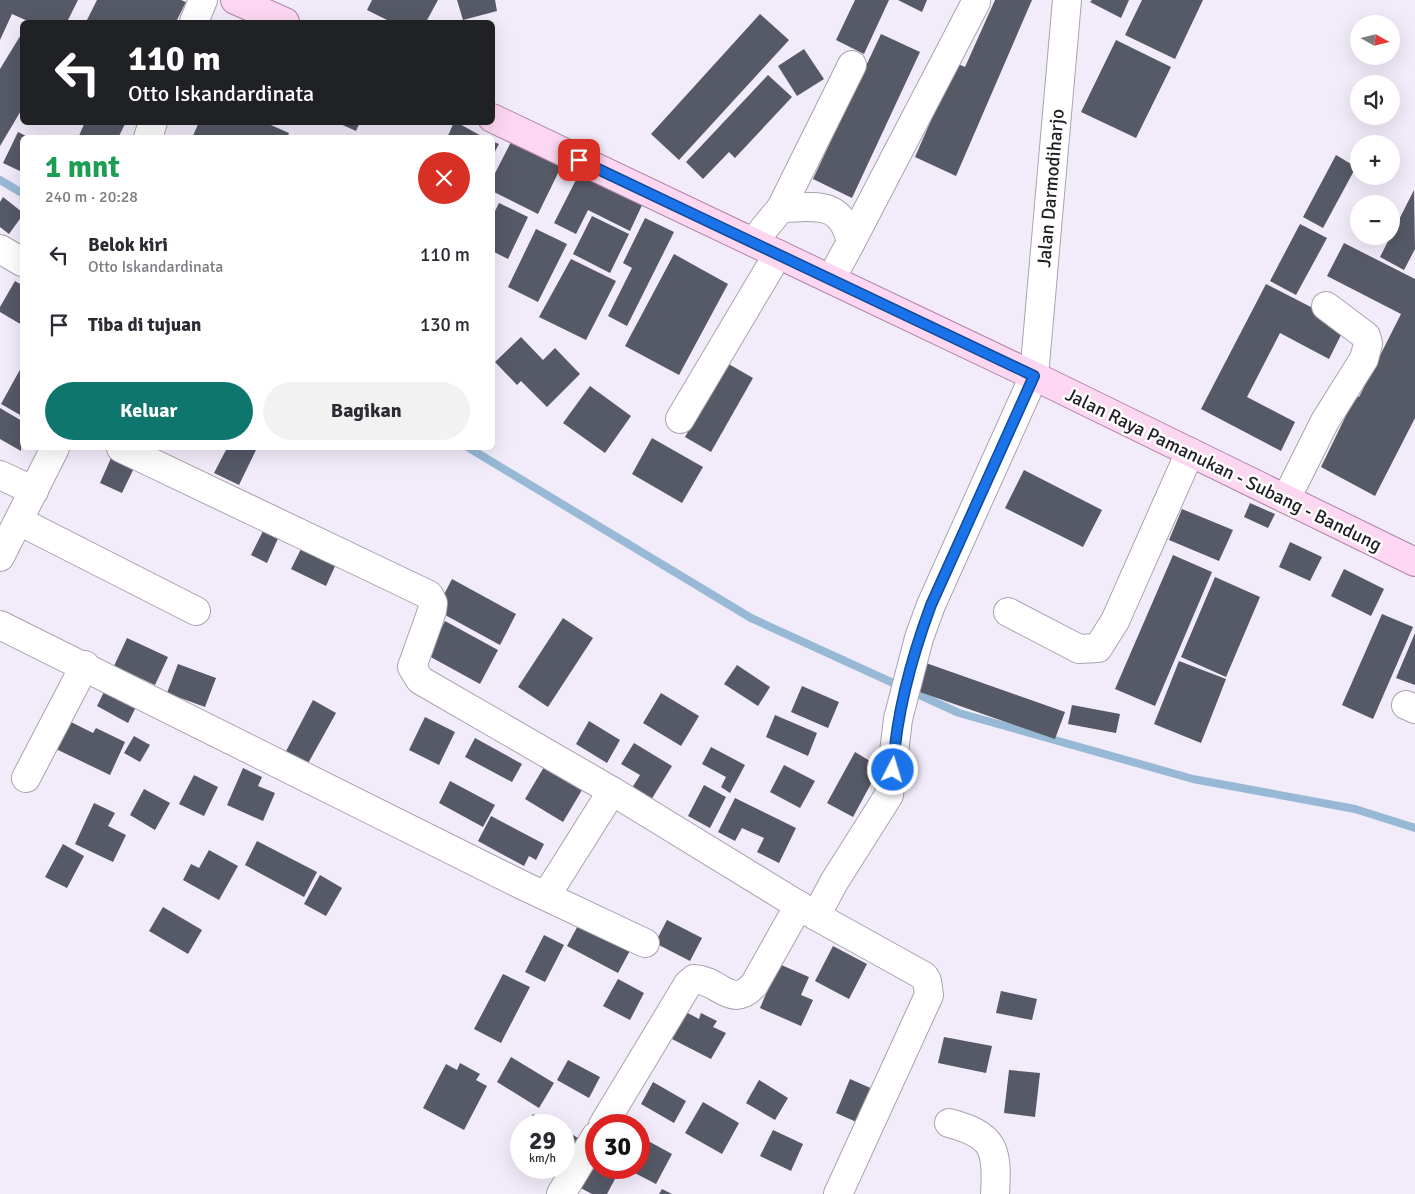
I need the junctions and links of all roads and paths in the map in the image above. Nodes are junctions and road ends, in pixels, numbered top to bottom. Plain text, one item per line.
1 (203, 0) edge
2 (235, 0) edge
3 (1067, 0) edge
4 (976, 2) dead end
5 (195, 20) edge
6 (280, 20) edge
7 (852, 65) dead end
8 (495, 119) edge
9 (781, 208) junction
10 (753, 242) junction
11 (851, 242) junction
12 (0, 249) edge
13 (778, 254) junction
14 (20, 261) edge
15 (831, 280) junction
16 (1326, 306) dead end
17 (1034, 376) junction
18 (680, 419) dead end
19 (54, 450) edge
20 (125, 450) edge
21 (1190, 452) junction
22 (0, 475) edge
23 (34, 491) junction
24 (1286, 499) junction
25 (19, 521) junction
26 (0, 557) edge
27 (1415, 562) edge
28 (196, 610) dead end
29 (1008, 612) dead end
30 (0, 625) edge
31 (85, 666) junction
32 (26, 778) dead end
33 (612, 791) junction
34 (546, 896) junction
35 (808, 911) junction
36 (645, 943) dead end
37 (610, 1114) edge
38 (948, 1123) dead end
39 (585, 1154) edge
40 (561, 1194) edge
41 (838, 1194) edge
42 (995, 1194) edge

1 - 5 street
2 - 6 main road
3 - 17 street, Jalan Darmodiharjo
4 - 11 street
7 - 9 street
8 - 10 main road, Jalan Raya Pamanukan - Subang - Bandung
9 - 10 street
9 - 11 street
10 - 13 main road, Jalan Raya Pamanukan - Subang - Bandung
11 - 15 street
12 - 14 street
13 - 15 main road, Jalan Raya Pamanukan - Subang - Bandung
13 - 18 street
15 - 17 main road, Jalan Raya Pamanukan - Subang - Bandung
16 - 24 street
17 - 21 main road, Jalan Raya Pamanukan - Subang - Bandung
17 - 35 street, Jalan Darmodiharjo
19 - 23 street
20 - 33 street
21 - 24 main road, Jalan Raya Pamanukan - Subang - Bandung
21 - 29 street
22 - 23 street
23 - 25 street
24 - 27 main road, Jalan Raya Pamanukan - Subang - Bandung
25 - 26 street
25 - 28 street
30 - 31 street
31 - 32 street
31 - 34 street
33 - 34 street
33 - 35 street
34 - 36 street
35 - 37 street, Jalan Darmodiharjo
35 - 41 street
38 - 42 street
39 - 40 street

